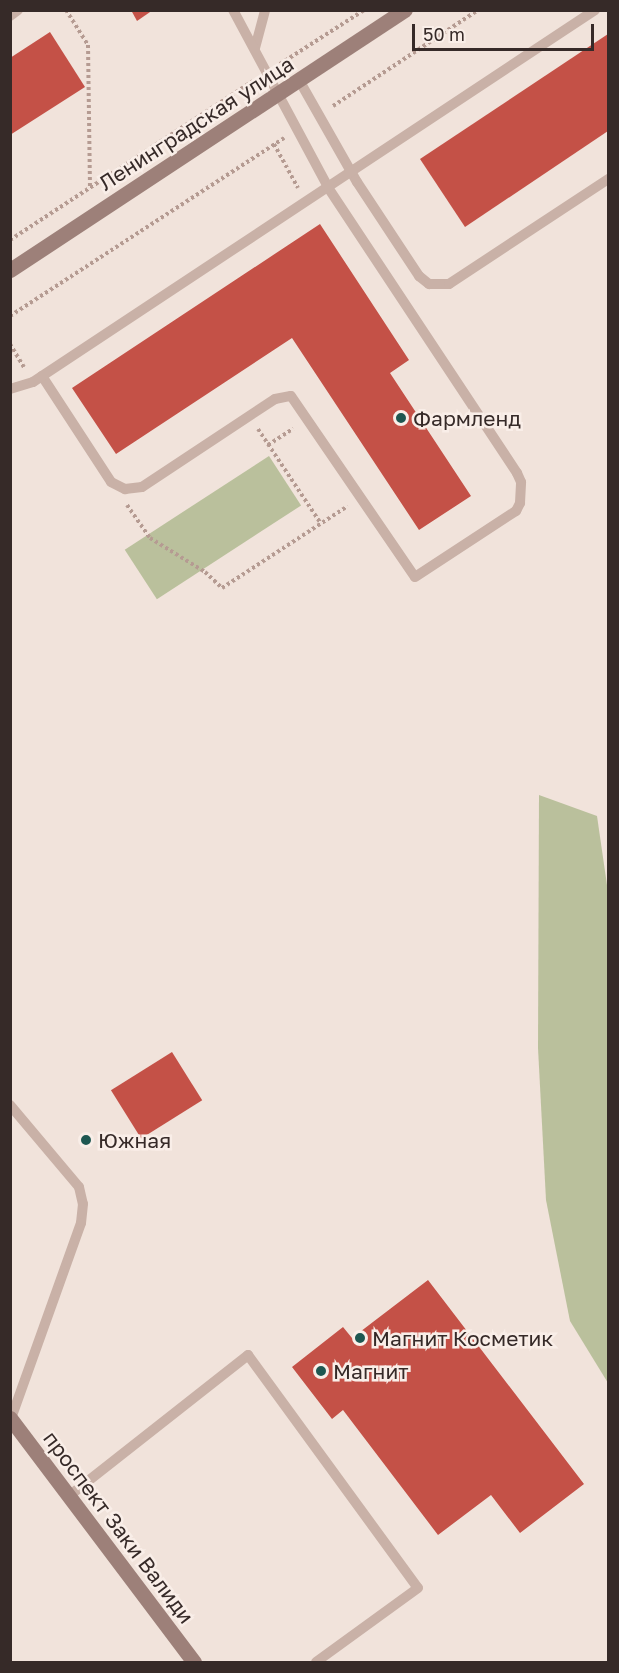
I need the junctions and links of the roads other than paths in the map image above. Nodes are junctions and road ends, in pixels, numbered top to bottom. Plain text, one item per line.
1 (18, 10) edge
2 (233, 10) edge
3 (265, 10) edge
4 (405, 10) edge
5 (595, 10) edge
6 (10, 16) edge
7 (255, 48) junction
8 (299, 80) junction
9 (279, 94) junction
10 (350, 172) junction
11 (609, 179) edge
12 (328, 187) junction
13 (10, 270) edge
14 (37, 379) junction
15 (10, 389) edge
16 (10, 1105) edge
17 (11, 1418) edge
18 (69, 1496) junction
19 (194, 1662) edge
20 (316, 1662) edge

1 - 6 lane
2 - 7 lane
3 - 7 lane
4 - 8 street, Ленинградская улица
5 - 10 lane
7 - 9 lane
8 - 9 street, Ленинградская улица
8 - 10 lane
9 - 12 lane
9 - 13 street, Ленинградская улица
10 - 11 lane
10 - 12 lane
12 - 14 lane
12 - 14 lane
14 - 15 lane
16 - 17 lane
17 - 18 street, проспект Заки Валиди
18 - 19 street, проспект Заки Валиди
18 - 20 lane

